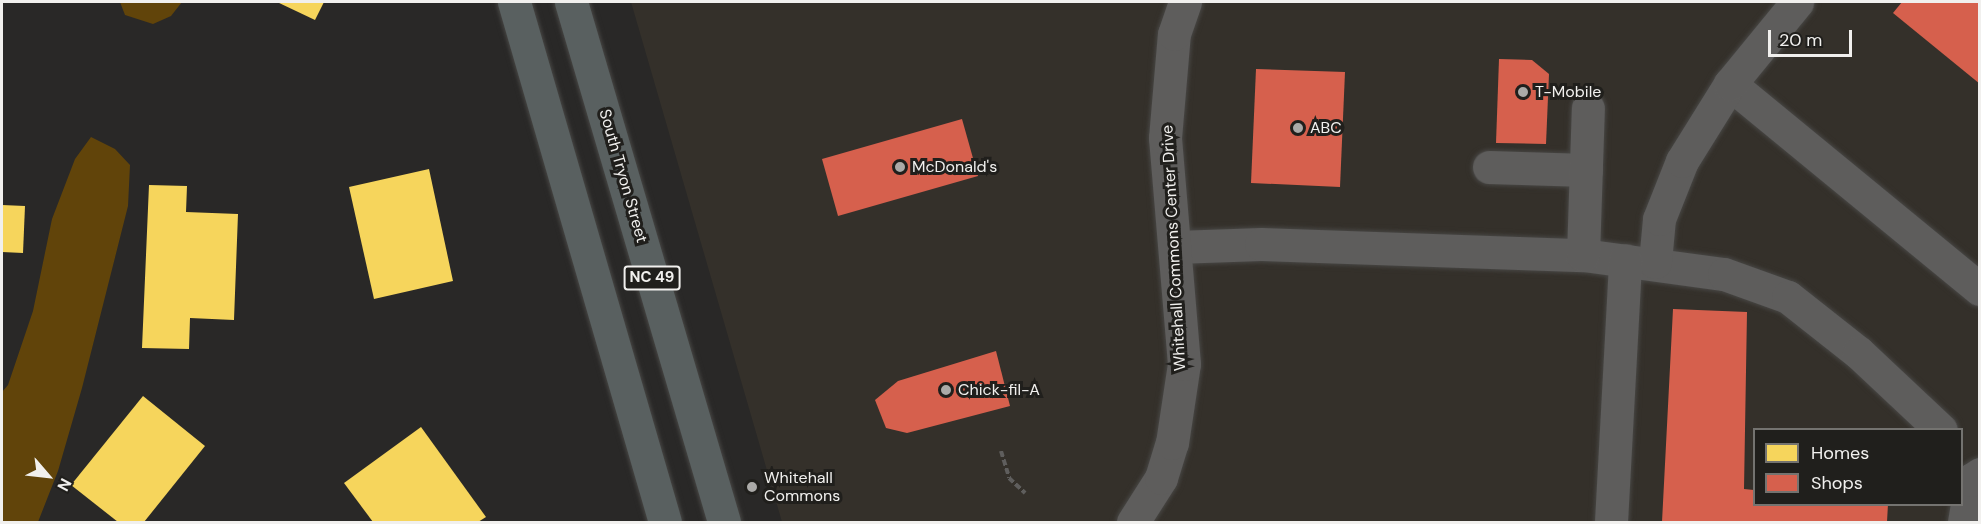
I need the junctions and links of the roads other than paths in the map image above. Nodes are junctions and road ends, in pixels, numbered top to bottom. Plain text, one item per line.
1 (514, 2) edge
2 (571, 2) edge
3 (1185, 2) edge
4 (1797, 2) edge
5 (1730, 84) junction
6 (1588, 108) dead end
7 (1489, 166) dead end
8 (1586, 170) junction
9 (1176, 247) junction
10 (1583, 255) junction
11 (1640, 261) junction
12 (1980, 289) edge
13 (1940, 428) edge
14 (1973, 478) edge
15 (665, 522) edge
16 (724, 522) edge
17 (1133, 522) edge
18 (1611, 522) edge
19 (1964, 522) edge

1 - 15 main road, NC 49
2 - 16 main road, South Tryon Street / NC 49
3 - 9 street, Whitehall Commons Center Drive
4 - 5 street
5 - 11 street
5 - 12 street
6 - 8 street
7 - 8 street
8 - 10 street
9 - 10 street
9 - 17 street, Whitehall Commons Center Drive
10 - 11 street
11 - 13 street
11 - 18 street
14 - 19 street

